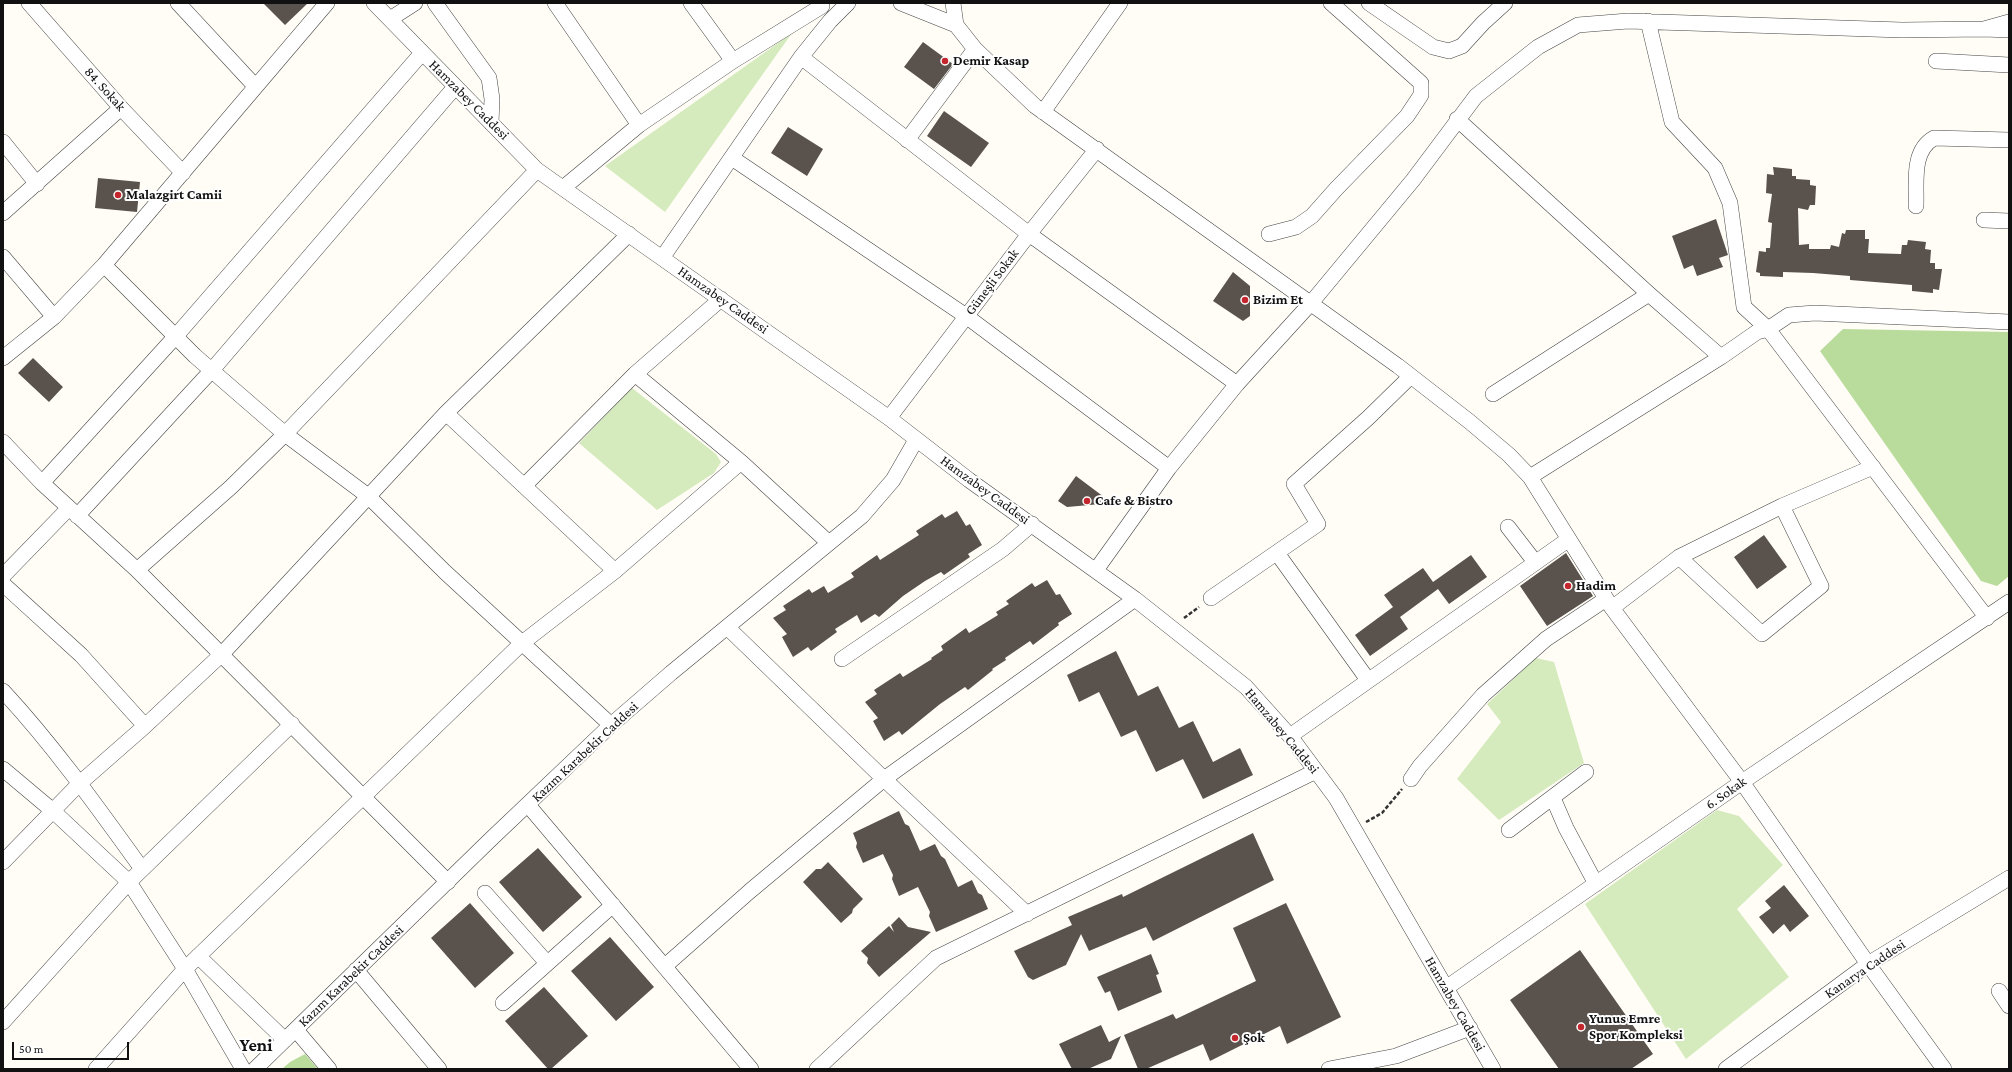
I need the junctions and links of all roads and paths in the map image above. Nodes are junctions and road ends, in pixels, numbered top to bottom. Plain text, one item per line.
1 (29, 3) edge
2 (178, 3) edge
3 (327, 3) edge
4 (374, 3) edge
5 (415, 3) edge
6 (435, 3) edge
7 (555, 3) edge
8 (690, 3) edge
9 (848, 3) edge
10 (901, 3) edge
11 (953, 3) edge
12 (1120, 3) edge
13 (1331, 3) edge
14 (1369, 3) edge
15 (1505, 3) edge
16 (821, 5) edge
17 (1390, 9) edge
18 (390, 19) junction
19 (830, 21) junction
20 (1648, 22) junction
21 (2009, 22) edge
22 (956, 25) junction
23 (1984, 29) junction
24 (2009, 30) edge
25 (975, 49) junction
26 (422, 53) junction
27 (801, 57) junction
28 (734, 61) junction
29 (1936, 61) dead end
30 (2009, 65) edge
31 (255, 86) junction
32 (455, 87) junction
33 (121, 108) junction
34 (1043, 112) junction
35 (1457, 119) junction
36 (491, 123) junction
37 (639, 125) junction
38 (907, 140) junction
39 (2009, 140) edge
40 (3, 142) edge
41 (1097, 149) junction
42 (732, 158) junction
43 (538, 170) junction
44 (183, 173) junction
45 (36, 184) junction
46 (563, 188) junction
47 (1916, 206) dead end
48 (3, 213) edge
49 (1984, 220) dead end
50 (2009, 220) edge
51 (629, 234) junction
52 (1029, 234) junction
53 (1269, 234) dead end
54 (3, 257) edge
55 (662, 258) junction
56 (104, 265) junction
57 (1649, 294) junction
58 (721, 299) junction
59 (1311, 303) junction
60 (966, 316) junction
61 (54, 317) junction
62 (2009, 322) edge
63 (1768, 329) junction
64 (175, 338) junction
65 (1721, 357) junction
66 (3, 358) edge
67 (212, 370) junction
68 (635, 374) junction
69 (1411, 376) junction
70 (1237, 384) junction
71 (1494, 394) dead end
72 (446, 414) junction
73 (889, 418) junction
74 (285, 434) junction
75 (916, 440) junction
76 (3, 442) edge
77 (741, 462) junction
78 (1873, 467) junction
79 (1169, 468) junction
80 (1530, 477) junction
81 (42, 483) junction
82 (524, 486) junction
83 (368, 496) junction
84 (1782, 506) junction
85 (73, 512) junction
86 (1032, 524) junction
87 (1508, 527) dead end
88 (1569, 539) junction
89 (829, 543) junction
90 (1277, 553) junction
91 (1679, 557) junction
92 (1535, 562) junction
93 (137, 570) junction
94 (1096, 570) junction
95 (615, 571) junction
96 (3, 576) edge
97 (3, 584) edge
98 (1211, 598) joint
99 (1135, 599) junction
100 (2009, 602) edge
101 (1609, 603) junction
102 (1987, 618) junction
103 (727, 627) junction
104 (1172, 628) junction
105 (522, 643) junction
106 (222, 654) junction
107 (842, 659) dead end
108 (1368, 680) junction
109 (3, 690) edge
110 (292, 724) junction
111 (612, 725) junction
112 (145, 726) junction
113 (1290, 736) junction
114 (3, 769) edge
115 (1316, 771) junction
116 (1586, 772) dead end
117 (884, 779) junction
118 (1411, 779) joint
119 (1742, 782) junction
120 (80, 783) junction
121 (363, 798) junction
122 (1552, 798) junction
123 (528, 805) junction
124 (53, 810) junction
125 (1354, 830) junction
126 (1509, 830) dead end
127 (3, 862) edge
128 (142, 869) junction
129 (2009, 878) edge
130 (129, 882) junction
131 (448, 882) junction
132 (1596, 884) junction
133 (485, 893) dead end
134 (613, 905) junction
135 (1027, 914) junction
136 (198, 956) junction
137 (547, 963) junction
138 (1868, 964) junction
139 (665, 966) junction
140 (185, 969) junction
141 (356, 970) junction
142 (1446, 988) junction
143 (1999, 991) dead end
144 (503, 1003) dead end
145 (2009, 1006) edge
146 (3, 1022) edge
147 (1470, 1028) junction
148 (291, 1035) junction
149 (1387, 1064) edge
150 (1370, 1065) edge
151 (96, 1069) edge
152 (243, 1069) edge
153 (255, 1069) edge
154 (329, 1069) edge
155 (439, 1069) edge
156 (751, 1069) edge
157 (817, 1069) edge
158 (1329, 1069) edge
159 (1493, 1069) edge
160 (1726, 1069) edge
161 (1944, 1069) edge

1 - 33 street, 84. Sokak
2 - 31 street
3 - 31 street
4 - 18 street, Hamzabey Caddesi
5 - 18 street
6 - 36 street
7 - 37 street
8 - 28 street
9 - 19 street
10 - 22 street
11 - 22 street
12 - 34 street
13 - 53 street
14 - 17 street
15 - 17 street
16 - 19 street
16 - 28 street
18 - 26 street, Hamzabey Caddesi
19 - 27 street
20 - 23 street
20 - 35 street
20 - 63 street
21 - 23 street
22 - 25 street
23 - 24 street
25 - 34 street
25 - 38 street
26 - 32 street, Hamzabey Caddesi
26 - 64 street
27 - 38 street
27 - 42 street
28 - 37 street
29 - 30 street
31 - 44 street
32 - 36 street, Hamzabey Caddesi
32 - 67 street
33 - 44 street, 84. Sokak
33 - 45 street
34 - 41 street
35 - 57 street
35 - 59 street
36 - 43 street, Hamzabey Caddesi
37 - 46 street
38 - 52 street
39 - 47 street
40 - 45 street
41 - 52 street, Güneşli Sokak
41 - 59 street
42 - 55 street
42 - 60 street
43 - 46 street, Hamzabey Caddesi
43 - 74 street
44 - 56 street
45 - 48 street
46 - 51 street, Hamzabey Caddesi
49 - 50 street
51 - 55 street, Hamzabey Caddesi
51 - 72 street
52 - 60 street, Güneşli Sokak
52 - 70 street
54 - 61 street
55 - 58 street, Hamzabey Caddesi
56 - 61 street
56 - 64 street
57 - 65 street
57 - 71 street
58 - 68 street
58 - 73 street, Hamzabey Caddesi
59 - 69 street
59 - 70 street
60 - 73 street, Güneşli Sokak
60 - 79 street
61 - 66 street
62 - 63 street
63 - 65 street
63 - 78 street
64 - 67 street
64 - 81 street
65 - 80 street
67 - 74 street
67 - 85 street
68 - 77 street
68 - 82 street
69 - 80 street
69 - 90 street
70 - 79 street
72 - 82 street
72 - 83 street
73 - 75 street, Hamzabey Caddesi
74 - 83 street
74 - 93 street
75 - 86 street, Hamzabey Caddesi
75 - 89 street, Kazım Karabekir Caddesi
76 - 81 street
77 - 89 street
77 - 95 street
78 - 84 street
78 - 102 street
79 - 94 street
80 - 88 street
81 - 85 street
82 - 95 street
83 - 105 street
83 - 106 street
84 - 91 street
84 - 91 street
85 - 93 street
85 - 96 street
86 - 94 street, Hamzabey Caddesi
86 - 107 street
87 - 92 street
88 - 92 street
88 - 101 street
89 - 103 street, Kazım Karabekir Caddesi
90 - 98 street
90 - 108 street
91 - 101 street
92 - 108 street
93 - 106 street
94 - 99 street, Hamzabey Caddesi
95 - 105 street
97 - 112 street
98 - 104 path
99 - 104 street, Hamzabey Caddesi
99 - 117 street
100 - 102 street, 6. Sokak
101 - 118 street
101 - 119 street
102 - 119 street, 6. Sokak
103 - 111 street, Kazım Karabekir Caddesi
103 - 117 street
104 - 113 street, Hamzabey Caddesi
105 - 111 street
105 - 121 street
106 - 110 street
106 - 112 street
108 - 113 street
109 - 120 street
110 - 121 street
110 - 128 street
111 - 123 street, Kazım Karabekir Caddesi
112 - 120 street
113 - 115 street, Hamzabey Caddesi
114 - 124 street
115 - 125 street, Hamzabey Caddesi
115 - 135 street
116 - 122 street
117 - 135 street
117 - 139 street
118 - 125 path
119 - 132 street, 6. Sokak
119 - 138 street
120 - 124 street
120 - 128 street
121 - 131 street
121 - 136 street
122 - 126 street
122 - 132 street
123 - 131 street, Kazım Karabekir Caddesi
123 - 134 street
124 - 127 street
124 - 130 street
125 - 142 street, Hamzabey Caddesi
128 - 130 street
129 - 138 street, Kanarya Caddesi
130 - 140 street
130 - 146 street
131 - 141 street, Kazım Karabekir Caddesi
132 - 142 street, 6. Sokak
133 - 137 street
134 - 137 street
134 - 139 street
135 - 157 street
136 - 140 street
136 - 148 street
137 - 144 street
138 - 160 street, Kanarya Caddesi
138 - 161 street
139 - 156 street
140 - 151 street
140 - 152 street
141 - 148 street, Kazım Karabekir Caddesi
141 - 155 street
142 - 147 street, Hamzabey Caddesi
143 - 145 street
147 - 149 street
147 - 159 street, Hamzabey Caddesi
148 - 153 street, Kazım Karabekir Caddesi
148 - 154 street
149 - 150 street
150 - 158 street

